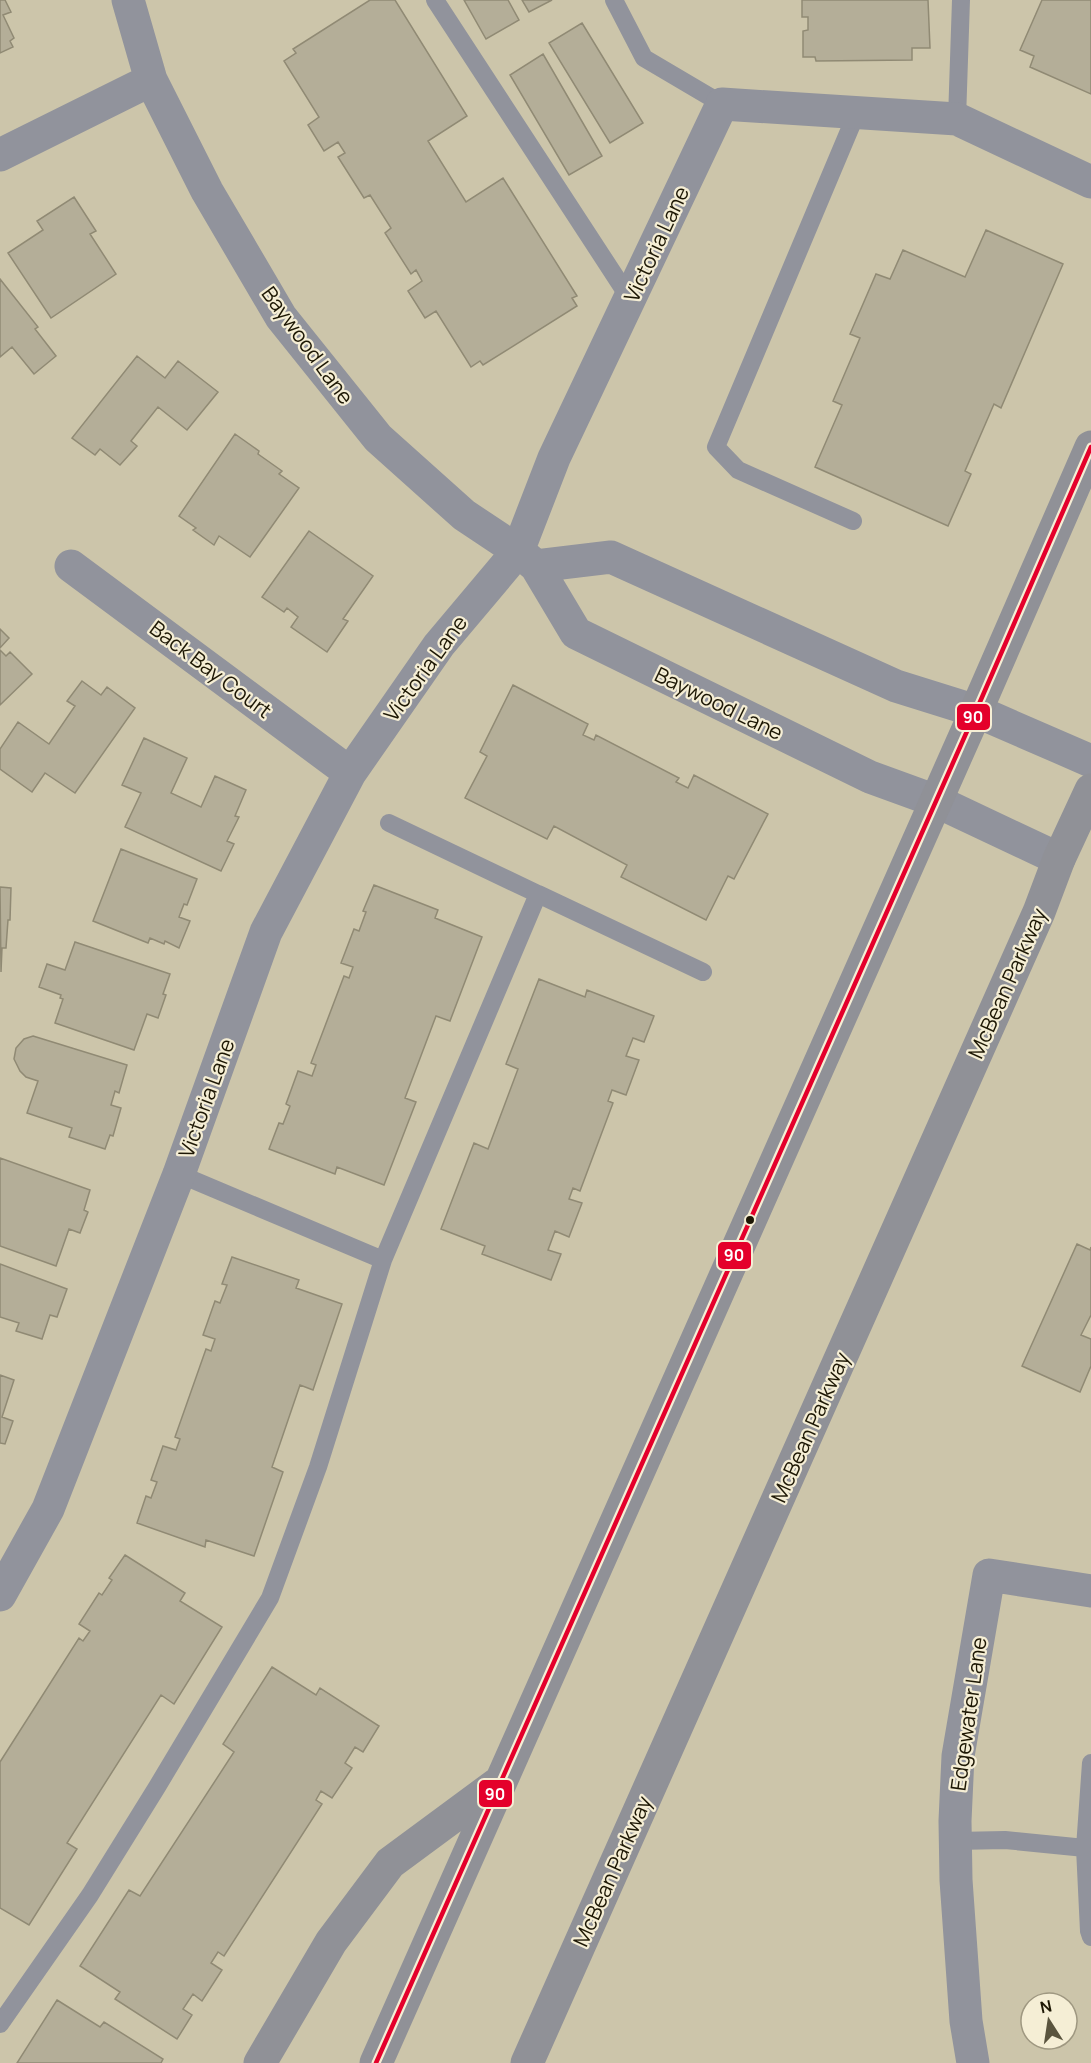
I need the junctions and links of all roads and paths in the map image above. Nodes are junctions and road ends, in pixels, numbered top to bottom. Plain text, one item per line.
1 (128, 0) edge
2 (435, 0) edge
3 (614, 0) edge
4 (961, 0) edge
5 (151, 80) junction
6 (722, 104) junction
7 (857, 112) junction
8 (957, 119) junction
9 (0, 154) edge
10 (1091, 182) edge
11 (630, 299) junction
12 (1091, 447) edge
13 (853, 521) dead end
14 (526, 558) junction
15 (71, 566) dead end
16 (976, 711) junction
17 (1091, 761) edge
18 (350, 773) junction
19 (1091, 790) edge
20 (936, 801) junction
21 (389, 823) dead end
22 (1059, 859) junction
23 (538, 894) junction
24 (703, 972) dead end
25 (179, 1174) junction
26 (383, 1260) junction
27 (1091, 1591) edge
28 (0, 1595) edge
29 (1091, 1763) edge
30 (499, 1783) junction
31 (956, 1841) junction
32 (1085, 1848) junction
33 (1091, 1937) edge
34 (0, 2024) edge
35 (260, 2063) edge
36 (376, 2063) edge
37 (527, 2063) edge
38 (973, 2063) edge

1 - 5 street, Baywood Lane
2 - 11 lane
3 - 6 lane
4 - 8 lane
5 - 9 street
5 - 14 street, Baywood Lane
6 - 7 street
6 - 11 street, Victoria Lane
7 - 8 street
7 - 13 lane
8 - 10 street
11 - 14 street, Victoria Lane
12 - 16 main road
14 - 16 street
14 - 18 street, Victoria Lane
14 - 20 street, Baywood Lane
15 - 18 street, Back Bay Court
16 - 17 street
16 - 20 main road
18 - 25 street, Victoria Lane
19 - 22 main road, McBean Parkway
20 - 22 street, Baywood Lane
20 - 30 main road
21 - 23 lane
22 - 37 main road, McBean Parkway
23 - 24 lane
23 - 26 lane
25 - 26 lane
25 - 28 street, Victoria Lane
26 - 34 lane
27 - 31 street, Edgewater Lane
29 - 32 lane
30 - 35 main road
30 - 36 main road
31 - 32 lane
31 - 38 street, Edgewater Lane
32 - 33 lane

